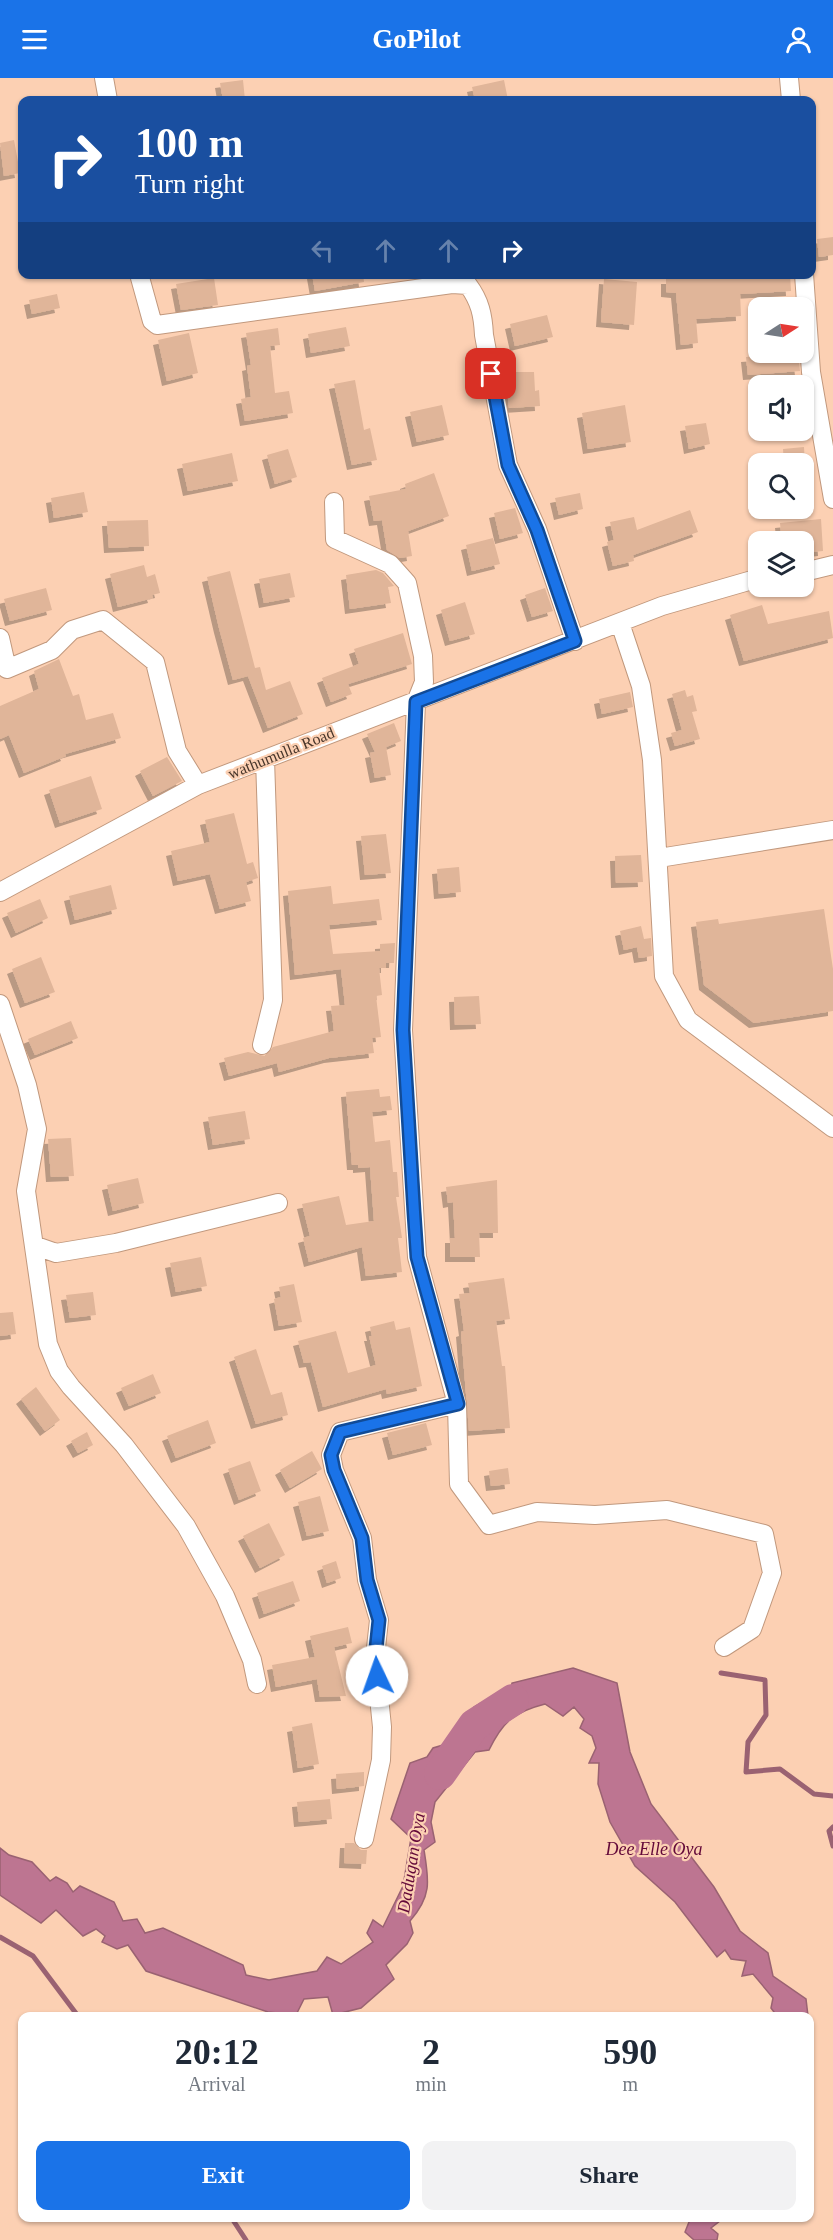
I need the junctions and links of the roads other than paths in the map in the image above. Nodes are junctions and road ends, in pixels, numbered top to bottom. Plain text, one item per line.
1 (104, 78) edge
2 (789, 78) edge
3 (107, 96) edge
4 (790, 96) edge
5 (140, 279) edge
6 (804, 279) edge
7 (833, 499) edge
8 (334, 502) dead end
9 (833, 565) edge
10 (814, 570) edge
11 (748, 581) edge
12 (620, 623) junction
13 (0, 638) edge
14 (575, 641) junction
15 (3, 670) edge
16 (416, 702) junction
17 (265, 759) junction
18 (198, 785) junction
19 (833, 830) edge
20 (659, 858) junction
21 (0, 892) edge
22 (0, 1004) edge
23 (262, 1045) dead end
24 (833, 1128) edge
25 (278, 1203) dead end
26 (36, 1246) junction
27 (458, 1404) junction
28 (724, 1647) dead end
29 (257, 1684) dead end
30 (364, 1839) dead end

1 - 3 street
2 - 4 street
5 - 14 street
6 - 7 street
8 - 16 street
9 - 10 street
11 - 12 street, wathumulla Road
12 - 14 street, wathumulla Road
12 - 20 street
13 - 15 street
14 - 16 street, wathumulla Road
15 - 18 street
16 - 17 street, wathumulla Road
16 - 27 street
17 - 18 street, wathumulla Road
17 - 23 street
18 - 21 street, wathumulla Road
19 - 20 street
20 - 24 street
22 - 26 street
25 - 26 street
26 - 29 street
27 - 28 street
27 - 30 street

